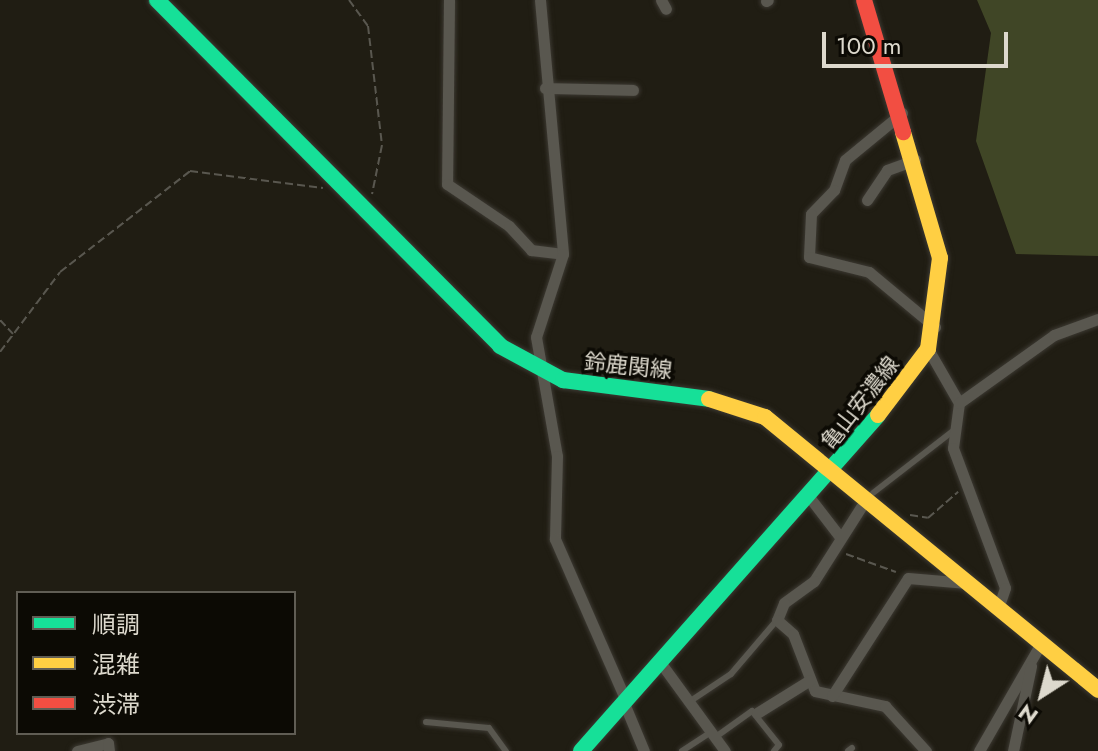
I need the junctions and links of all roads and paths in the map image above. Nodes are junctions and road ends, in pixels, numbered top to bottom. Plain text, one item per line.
1 (157, 0) edge
2 (349, 0) edge
3 (449, 0) edge
4 (540, 0) edge
5 (864, 0) edge
6 (545, 88) junction
7 (633, 90) dead end
8 (902, 113) junction
9 (915, 160) junction
10 (339, 184) junction
11 (867, 200) dead end
12 (364, 210) junction
13 (563, 254) junction
14 (1098, 319) edge
15 (0, 320) edge
16 (935, 327) junction
17 (14, 335) junction
18 (928, 349) junction
19 (0, 352) edge
20 (539, 371) junction
21 (959, 403) junction
22 (953, 431) junction
23 (835, 471) junction
24 (965, 487) junction
25 (873, 493) dead end
26 (810, 498) junction
27 (861, 507) dead end
28 (903, 513) dead end
29 (838, 543) junction
30 (908, 578) junction
31 (968, 583) junction
32 (998, 608) junction
33 (777, 620) junction
34 (1041, 643) junction
35 (660, 662) junction
36 (1031, 663) junction
37 (810, 680) junction
38 (1098, 690) edge
39 (832, 696) junction
40 (625, 702) junction
41 (689, 702) junction
42 (757, 713) junction
43 (426, 722) dead end
44 (715, 734) junction
45 (77, 751) edge
46 (109, 751) edge
47 (506, 751) edge
48 (581, 751) edge
49 (644, 751) edge
50 (682, 751) edge
51 (725, 751) edge
52 (774, 751) edge
53 (926, 751) edge
54 (979, 751) edge
55 (1013, 751) edge

1 - 10 main road, 鈴鹿関線
2 - 12 path
3 - 13 street
4 - 6 street
5 - 8 main road, 亀山安濃線
6 - 7 street
6 - 13 street
8 - 9 main road, 亀山安濃線
8 - 16 street
9 - 11 street
9 - 16 main road, 亀山安濃線
10 - 12 main road, 鈴鹿関線
10 - 17 path
12 - 20 main road, 鈴鹿関線
13 - 20 street
14 - 21 street
15 - 17 path
16 - 18 main road, 亀山安濃線
17 - 19 path
18 - 21 street
18 - 23 main road, 亀山安濃線
20 - 23 main road, 鈴鹿関線
20 - 40 street
21 - 22 street
22 - 24 street
22 - 25 lane
23 - 26 main road, 亀山安濃線
23 - 31 main road, 鈴鹿関線
24 - 28 path
24 - 32 street
26 - 29 street
26 - 35 main road, 亀山安濃線
27 - 29 street
29 - 30 path
29 - 33 street
30 - 31 street
30 - 39 street
31 - 32 main road, 鈴鹿関線
32 - 34 main road, 鈴鹿関線
33 - 37 street
33 - 41 lane
34 - 36 street
34 - 38 main road, 鈴鹿関線
35 - 40 main road, 亀山安濃線
35 - 41 street
36 - 54 street
36 - 55 street
37 - 39 street
37 - 42 street
39 - 53 street
40 - 48 main road, 亀山安濃線
40 - 49 street
41 - 44 street
42 - 44 lane
42 - 52 lane
43 - 47 lane
44 - 50 lane
44 - 51 street
45 - 46 street

